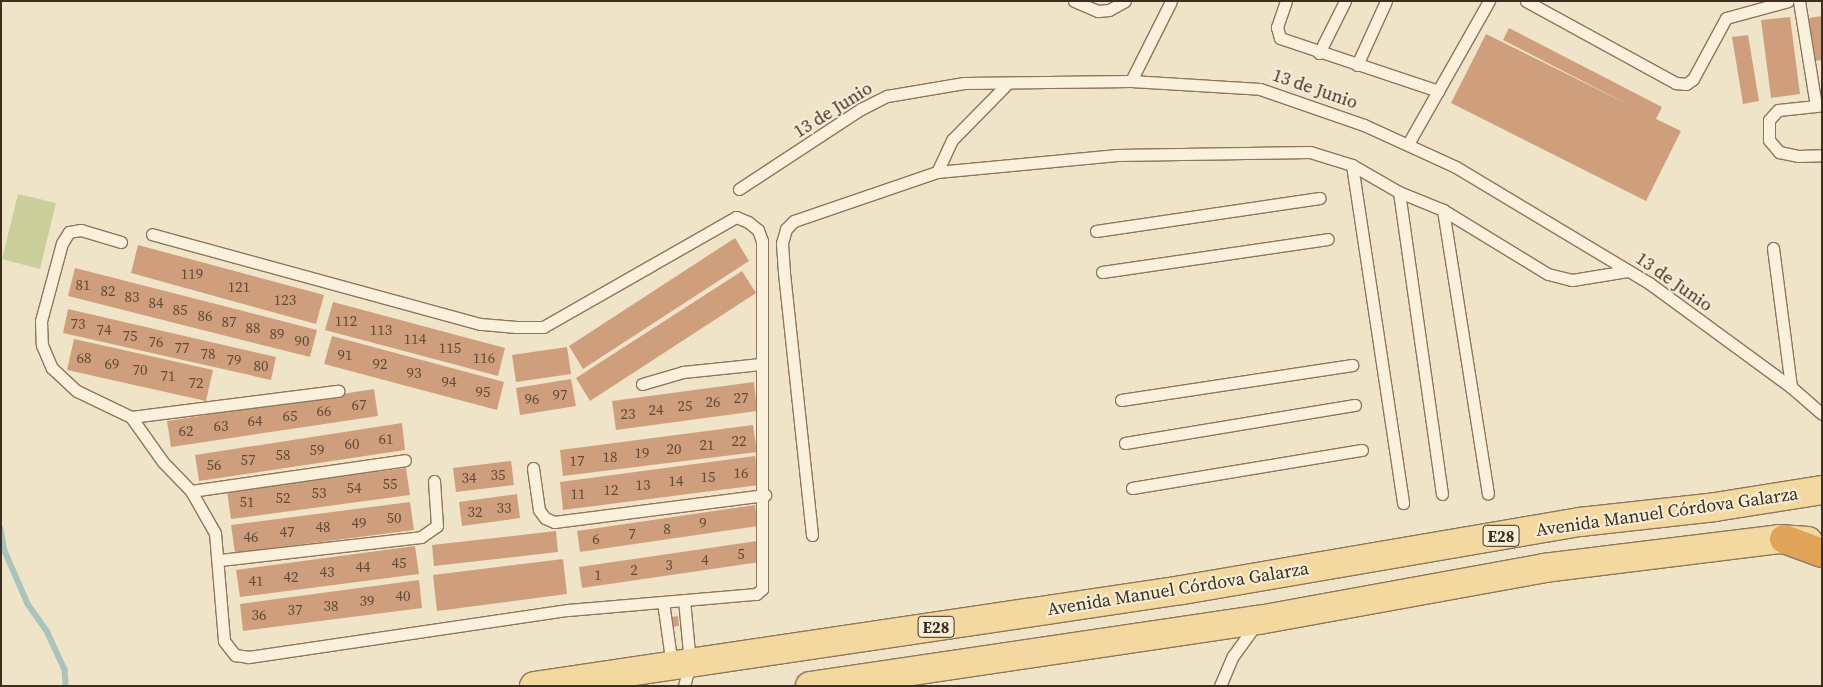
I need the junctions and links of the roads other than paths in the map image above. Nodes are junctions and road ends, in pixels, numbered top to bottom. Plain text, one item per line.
1 (1074, 1) edge
2 (1125, 1) edge
3 (1171, 1) edge
4 (1286, 1) edge
5 (1346, 1) edge
6 (1386, 1) edge
7 (1489, 1) edge
8 (1526, 1) edge
9 (1788, 1) edge
10 (1799, 1) edge
11 (1319, 52) junction
12 (1356, 65) junction
13 (1132, 81) junction
14 (1007, 84) junction
15 (1438, 91) junction
16 (1819, 105) edge
17 (1408, 144) junction
18 (1822, 155) edge
19 (1352, 165) junction
20 (937, 172) junction
21 (739, 189) dead end
22 (1399, 192) junction
23 (1320, 198) dead end
24 (1443, 210) junction
25 (1096, 231) dead end
26 (152, 234) dead end
27 (1328, 239) dead end
28 (121, 242) dead end
29 (1773, 248) dead end
30 (1627, 270) junction
31 (1102, 272) dead end
32 (761, 364) junction
33 (1352, 365) dead end
34 (642, 384) dead end
35 (1791, 387) junction
36 (338, 391) dead end
37 (1121, 400) dead end
38 (1355, 405) dead end
39 (1821, 414) edge
40 (131, 417) junction
41 (1126, 443) dead end
42 (1362, 450) dead end
43 (405, 460) dead end
44 (533, 468) dead end
45 (434, 481) dead end
46 (1817, 487) edge
47 (1132, 488) dead end
48 (191, 491) junction
49 (1488, 493) dead end
50 (1442, 494) dead end
51 (765, 495) junction
52 (1403, 503) dead end
53 (812, 535) dead end
54 (1784, 539) junction
55 (1822, 543) edge
56 (1822, 553) edge
57 (220, 560) junction
58 (1282, 573) junction
59 (684, 600) junction
60 (664, 602) junction
61 (1259, 620) junction
62 (682, 672) edge
63 (534, 686) edge
64 (810, 686) edge
65 (1220, 686) edge

1 - 2 lane
3 - 13 lane
4 - 11 lane
5 - 11 lane
6 - 12 lane
7 - 15 lane
8 - 9 lane
10 - 16 lane
11 - 12 lane
12 - 15 lane
13 - 14 lane, 13 de Junio
13 - 17 lane, 13 de Junio
14 - 20 lane
14 - 21 lane, 13 de Junio
15 - 17 lane
16 - 18 lane
17 - 30 lane, 13 de Junio
19 - 20 lane
19 - 22 lane
19 - 52 lane
20 - 53 lane
22 - 24 lane
22 - 50 lane
23 - 25 lane
24 - 30 lane
24 - 49 lane
26 - 32 lane
27 - 31 lane
28 - 40 lane
29 - 35 lane
30 - 35 lane, 13 de Junio
32 - 34 lane
32 - 51 lane
33 - 37 lane
35 - 39 lane, 13 de Junio
36 - 40 lane
38 - 41 lane
40 - 48 lane
42 - 47 lane
43 - 48 lane
44 - 51 lane
45 - 57 lane
46 - 58 main road, Avenida Manuel Córdova Galarza / E28
48 - 57 lane
51 - 59 lane
54 - 55 main road, E28
54 - 56 highway
54 - 61 main road, E28
57 - 60 lane
58 - 61 main road
58 - 62 main road, Avenida Manuel Córdova Galarza / E28
59 - 60 lane
59 - 62 lane
60 - 62 lane
61 - 64 main road, E28
61 - 65 lane
62 - 63 main road, Avenida Manuel Córdova Galarza / E28

